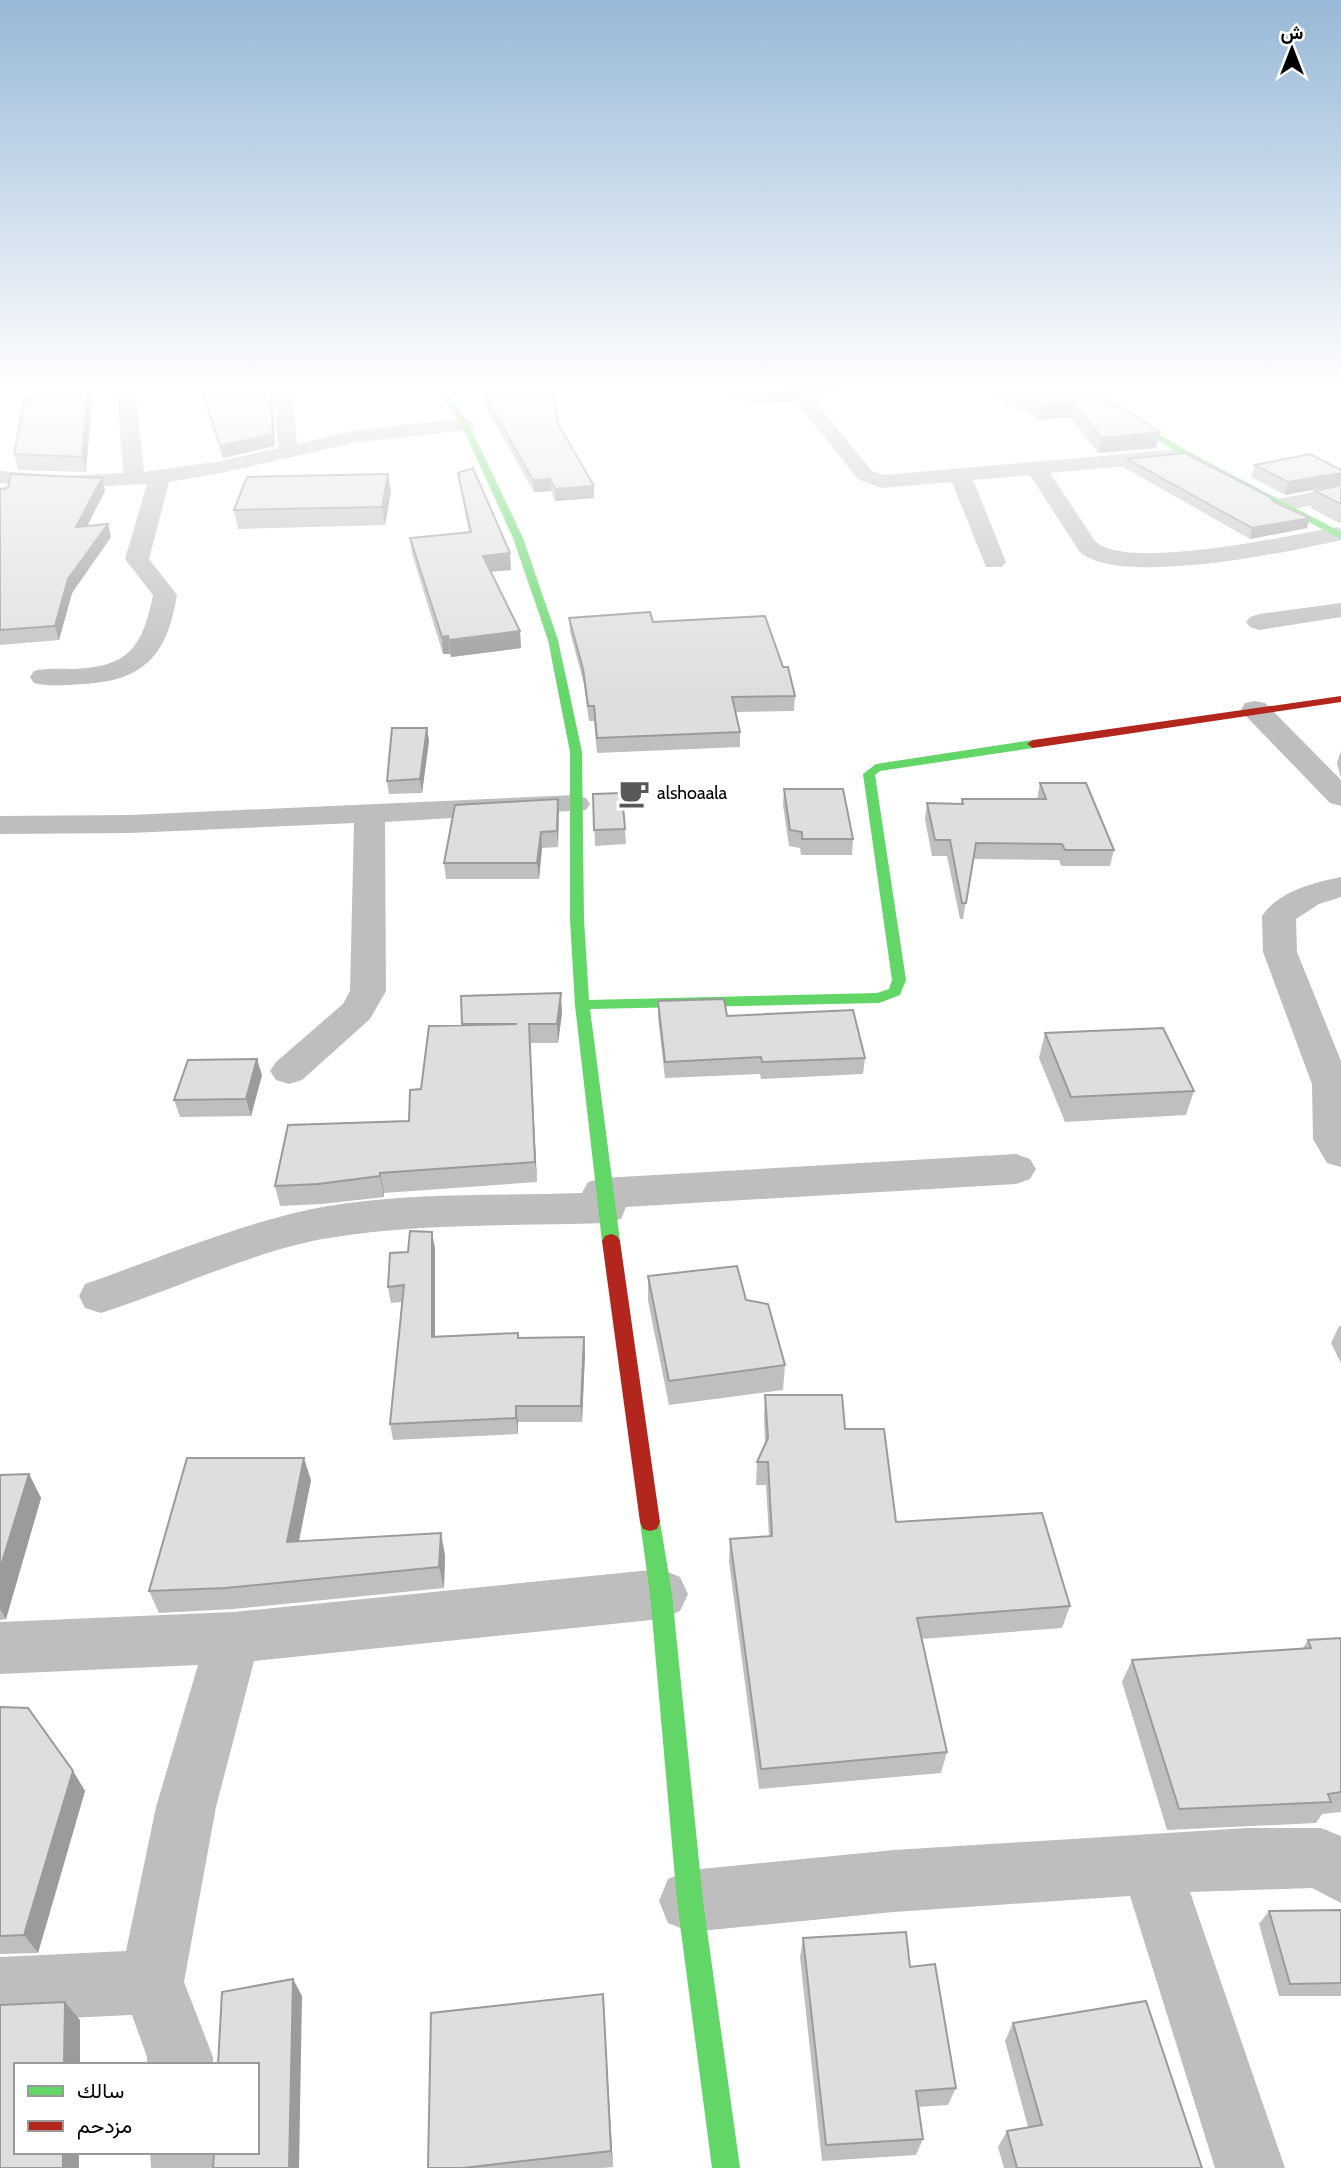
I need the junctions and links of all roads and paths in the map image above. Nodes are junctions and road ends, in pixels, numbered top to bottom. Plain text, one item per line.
1 (157, 489) edge
2 (495, 489) edge
3 (966, 489) edge
4 (1050, 489) edge
5 (1251, 489) edge
6 (1341, 493) edge
7 (1280, 505) junction
8 (1339, 535) edge
9 (994, 562) dead end
10 (1341, 610) edge
11 (1259, 622) dead end
12 (43, 677) dead end
13 (1341, 699) edge
14 (1255, 709) junction
15 (1341, 754) edge
16 (1301, 756) junction
17 (1341, 797) edge
18 (575, 804) junction
19 (370, 813) junction
20 (0, 825) edge
21 (1341, 887) edge
22 (582, 1005) junction
23 (289, 1070) dead end
24 (1341, 1153) edge
25 (1016, 1169) dead end
26 (605, 1200) junction
27 (101, 1296) dead end
28 (661, 1594) junction
29 (233, 1638) junction
30 (0, 1648) edge
31 (1150, 1864) junction
32 (1341, 1872) edge
33 (690, 1901) junction
34 (152, 1982) junction
35 (0, 1989) edge
36 (180, 2063) edge
37 (726, 2168) edge
38 (1250, 2168) edge

1 - 12 street
2 - 18 street
3 - 9 street
4 - 8 street
5 - 7 street
6 - 7 street
7 - 8 street
10 - 11 street
13 - 14 street
14 - 16 street
14 - 22 street
15 - 16 street
16 - 17 street
18 - 19 street
18 - 22 street
19 - 20 street
19 - 23 street
21 - 24 street
22 - 26 street
25 - 26 street
26 - 27 street
26 - 28 street
28 - 29 street
28 - 33 street
29 - 30 street
29 - 34 street
31 - 32 street
31 - 33 street
31 - 38 street
33 - 37 street
34 - 35 street
34 - 36 street

